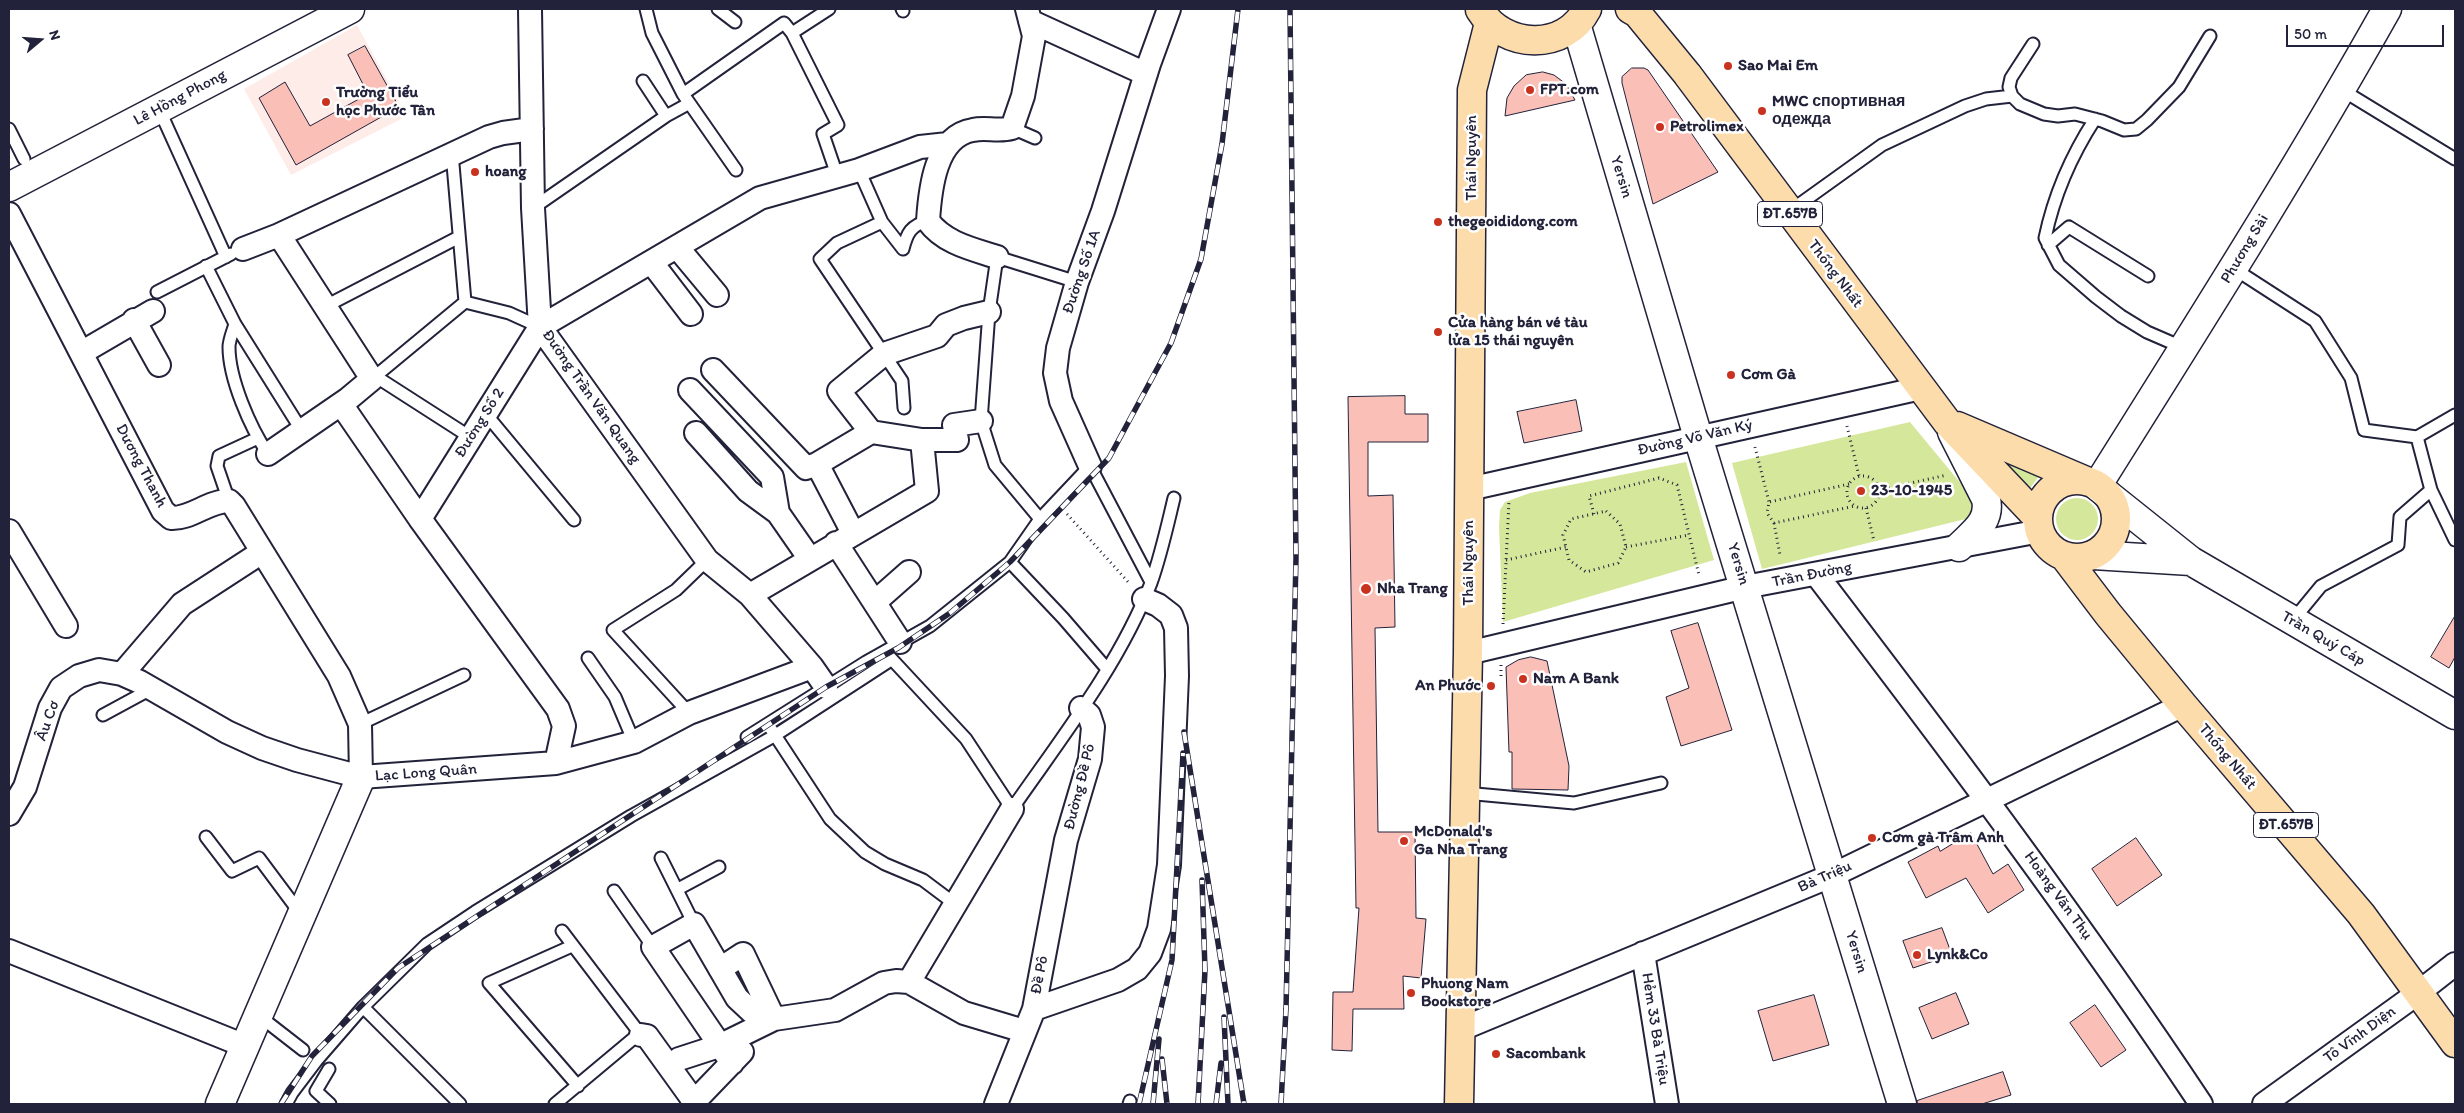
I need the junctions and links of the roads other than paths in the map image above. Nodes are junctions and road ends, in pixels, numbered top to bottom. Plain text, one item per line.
1 (318, 9) edge
2 (350, 9) edge
3 (530, 9) edge
4 (646, 9) edge
5 (718, 9) edge
6 (829, 9) edge
7 (1170, 9) edge
8 (1630, 9) edge
9 (2388, 9) edge
10 (1029, 15) edge
11 (1484, 16) edge
12 (1581, 16) edge
13 (735, 22) dead end
14 (792, 33) junction
15 (2210, 36) dead end
16 (2033, 44) dead end
17 (1146, 74) junction
18 (643, 81) dead end
19 (2342, 90) junction
20 (2012, 96) junction
21 (686, 99) junction
22 (159, 109) junction
23 (666, 116) junction
24 (2095, 119) junction
25 (1012, 128) junction
26 (9, 129) edge
27 (532, 129) junction
28 (1035, 138) dead end
29 (948, 144) junction
30 (452, 153) junction
31 (2455, 159) edge
32 (17, 163) edge
33 (736, 170) dead end
34 (859, 170) junction
35 (837, 175) junction
36 (9, 187) edge
37 (533, 208) junction
38 (1789, 212) junction
39 (9, 214) edge
40 (928, 221) junction
41 (882, 222) junction
42 (279, 235) junction
43 (459, 237) junction
44 (2048, 245) junction
45 (677, 247) junction
46 (234, 253) junction
47 (997, 257) junction
48 (652, 263) junction
49 (206, 266) junction
50 (2233, 268) junction
51 (2148, 276) dead end
52 (1077, 282) junction
53 (718, 295) dead end
54 (465, 302) junction
55 (324, 307) junction
56 (148, 308) junction
57 (989, 312) junction
58 (691, 314) dead end
59 (234, 324) junction
60 (540, 327) junction
61 (2184, 348) junction
62 (82, 353) junction
63 (884, 354) junction
64 (159, 365) dead end
65 (713, 370) dead end
66 (374, 377) junction
67 (1921, 388) junction
68 (690, 390) dead end
69 (341, 404) junction
70 (904, 408) dead end
71 (485, 413) junction
72 (2455, 416) edge
73 (981, 421) junction
74 (1947, 422) junction
75 (302, 431) junction
76 (871, 432) junction
77 (696, 433) dead end
78 (2417, 436) junction
79 (470, 437) junction
80 (1698, 438) junction
81 (922, 440) junction
82 (263, 446) junction
83 (817, 464) junction
84 (1090, 466) junction
85 (2092, 483) junction
86 (1469, 488) junction
87 (2431, 490) junction
88 (1174, 498) dead end
89 (229, 501) junction
90 (778, 513) junction
91 (420, 519) junction
92 (1040, 519) junction
93 (574, 520) dead end
94 (2039, 524) junction
95 (9, 531) edge
96 (845, 538) junction
97 (2455, 540) edge
98 (1960, 546) junction
99 (262, 552) junction
100 (2093, 554) junction
101 (2064, 556) junction
102 (810, 559) junction
103 (707, 560) junction
104 (2191, 561) junction
105 (1010, 562) junction
106 (909, 572) dead end
107 (1816, 574) junction
108 (1745, 588) junction
109 (1147, 591) junction
110 (750, 595) junction
111 (875, 602) junction
112 (2108, 614) junction
113 (2292, 622) junction
114 (66, 626) dead end
115 (892, 651) junction
116 (1468, 653) junction
117 (588, 658) dead end
118 (812, 667) junction
119 (1107, 669) junction
120 (122, 674) junction
121 (464, 675) dead end
122 (826, 687) junction
123 (151, 689) junction
124 (2183, 705) junction
125 (1081, 708) junction
126 (689, 713) junction
127 (103, 715) dead end
128 (2455, 715) edge
129 (360, 724) junction
130 (772, 730) junction
131 (747, 737) dead end
132 (634, 742) junction
133 (556, 763) junction
134 (361, 777) junction
135 (1661, 783) dead end
136 (1465, 793) junction
137 (1988, 800) junction
138 (1012, 809) junction
139 (9, 814) edge
140 (206, 837) dead end
141 (1066, 840) joint
142 (661, 858) dead end
143 (719, 867) dead end
144 (1833, 875) junction
145 (678, 889) junction
146 (614, 891) dead end
147 (955, 904) junction
148 (302, 915) junction
149 (694, 924) junction
150 (562, 931) dead end
151 (572, 946) junction
152 (653, 946) junction
153 (9, 951) edge
154 (1643, 953) junction
155 (2455, 964) edge
156 (909, 982) junction
157 (2418, 993) junction
158 (363, 1007) junction
159 (1034, 1008) junction
160 (258, 1015) junction
161 (774, 1019) junction
162 (1459, 1030) junction
163 (1024, 1031) junction
164 (641, 1035) junction
165 (2455, 1043) edge
166 (245, 1046) junction
167 (303, 1050) dead end
168 (725, 1054) junction
169 (669, 1066) junction
170 (329, 1069) dead end
171 (578, 1086) junction
172 (220, 1104) edge
173 (286, 1104) edge
174 (330, 1104) edge
175 (460, 1104) edge
176 (555, 1104) edge
177 (694, 1104) edge
178 (996, 1104) edge
179 (1458, 1104) edge
180 (1667, 1104) edge
181 (1902, 1104) edge
182 (2201, 1104) edge
183 (2264, 1104) edge

1 - 32 street, Lê Hồng Phong
2 - 22 street, Lê Hồng Phong
3 - 27 street, Đường Trần Văn Quang
4 - 21 lane
5 - 13 lane
6 - 14 lane
7 - 17 street, Đường Số 1A
8 - 38 main road, Thống Nhất / ĐT.657B
9 - 19 street, Phương Sài
10 - 17 street
10 - 25 street
11 - 12 main road
11 - 86 main road, Thái Nguyên
12 - 80 street, Yersin
14 - 21 lane
14 - 35 lane
15 - 24 lane
16 - 20 lane
17 - 52 street, Đường Số 1A
18 - 23 lane
19 - 31 lane
19 - 50 street, Phương Sài
20 - 24 lane
20 - 38 lane
21 - 23 lane
21 - 33 lane
22 - 36 street, Lê Hồng Phong
22 - 46 lane
23 - 37 lane
24 - 44 lane
25 - 28 lane
25 - 29 street
26 - 32 lane
27 - 30 street
27 - 37 street, Đường Trần Văn Quang
29 - 34 street
29 - 40 street
30 - 42 street
30 - 43 lane
34 - 35 street
34 - 41 lane
35 - 45 street
37 - 60 street, Đường Trần Văn Quang
38 - 67 main road, Thống Nhất / ĐT.657B
39 - 62 street, Dương Thanh
40 - 41 lane
40 - 47 street
41 - 63 lane
42 - 46 street
42 - 55 street
43 - 54 lane
43 - 55 lane
44 - 51 lane
44 - 61 lane
45 - 48 street
45 - 53 street
46 - 49 lane
47 - 52 lane
47 - 57 lane
48 - 58 street
48 - 60 street
49 - 56 lane
49 - 59 lane
50 - 61 street, Phương Sài
50 - 78 lane
52 - 84 street, Đường Số 1A
54 - 60 lane
54 - 66 lane
55 - 66 street
56 - 62 street
56 - 64 street
57 - 63 street
57 - 73 lane
59 - 75 lane
59 - 82 lane
60 - 71 street, Đường Số 2
60 - 103 street, Đường Trần Văn Quang
61 - 85 street, Phương Sài
62 - 89 street, Dương Thanh
63 - 70 lane
63 - 76 street
65 - 83 street
66 - 69 street
66 - 79 lane
67 - 74 main road, Thống Nhất / ĐT.657B
67 - 80 street, Đường Võ Văn Ký
68 - 90 street
69 - 75 street
69 - 91 street
71 - 79 street, Đường Số 2
71 - 93 lane
72 - 78 lane
73 - 81 street
73 - 92 lane
74 - 85 main road, Thống Nhất / ĐT.657B
74 - 94 main road, Thống Nhất / ĐT.657B
74 - 98 street
75 - 82 street
76 - 81 street
76 - 83 street
77 - 90 street
78 - 87 lane
79 - 91 street, Đường Số 2
80 - 86 street, Đường Võ Văn Ký
80 - 108 street, Yersin
81 - 96 street
82 - 89 lane
83 - 96 street
84 - 92 lane
84 - 109 lane
85 - 94 main road
85 - 100 main road
85 - 104 street, Trần Quý Cáp
86 - 116 main road, Thái Nguyên
87 - 97 lane
87 - 113 lane
88 - 109 lane
89 - 99 street
90 - 102 street
91 - 133 street
92 - 105 lane
94 - 98 street, Trần Đường
94 - 101 main road, Thống Nhất / ĐT.657B
95 - 114 street
96 - 102 street
96 - 111 street
98 - 107 street, Trần Đường
99 - 120 street
99 - 129 street
100 - 101 main road
100 - 104 street, Trần Quý Cáp
100 - 112 main road, Thống Nhất / ĐT.657B
101 - 112 main road, Thống Nhất / ĐT.657B
102 - 110 street
103 - 110 street, Đường Trần Văn Quang
103 - 126 lane
104 - 113 street, Trần Quý Cáp
105 - 115 lane
105 - 119 lane
106 - 111 street
107 - 108 street, Trần Đường
107 - 137 street, Hoàng Văn Thụ
108 - 116 street, Trần Đường
108 - 144 street, Yersin
109 - 119 lane
109 - 159 street
110 - 118 street, Đường Trần Văn Quang
111 - 115 street
112 - 124 main road, Thống Nhất / ĐT.657B
113 - 128 street, Trần Quý Cáp
115 - 122 lane
115 - 130 lane
115 - 138 lane
116 - 136 main road, Thái Nguyên
117 - 132 lane
118 - 122 street, Đường Trần Văn Quang
118 - 126 street, Lạc Long Quân
119 - 125 lane
120 - 123 street, Âu Cơ
120 - 139 street, Âu Cơ
121 - 129 lane
122 - 130 lane
123 - 127 lane
123 - 134 street, Âu Cơ
124 - 137 street, Bà Triệu
124 - 157 main road, Thống Nhất / ĐT.657B
125 - 138 lane
125 - 141 street, Đường Đề Pô
126 - 132 street, Lạc Long Quân
129 - 134 street
130 - 131 lane
130 - 147 lane
130 - 158 lane
132 - 133 street, Lạc Long Quân
133 - 134 street, Lạc Long Quân
134 - 148 street, Lạc Long Quân
135 - 136 lane
136 - 162 main road, Thái Nguyên
137 - 144 street, Bà Triệu
137 - 182 street, Hoàng Văn Thụ
138 - 147 street
140 - 148 lane
141 - 159 street, Đề Pô
142 - 145 lane
143 - 145 lane
144 - 154 street, Bà Triệu
144 - 181 street, Yersin
145 - 149 lane
146 - 152 lane
147 - 156 street
148 - 160 street, Lạc Long Quân
149 - 152 street
149 - 161 street
150 - 151 lane
151 - 164 lane
151 - 171 lane
152 - 168 street
153 - 166 street
154 - 162 street, Bà Triệu
154 - 180 street, Hẻm 33 Bà Triệu
155 - 157 street, Tô Vĩnh Diện
156 - 161 street
156 - 163 street
157 - 165 main road, Thống Nhất / ĐT.657B
157 - 183 street, Tô Vĩnh Diện
158 - 173 lane
158 - 175 lane
159 - 163 street, Đề Pô
160 - 166 street, Lạc Long Quân
160 - 167 lane
161 - 168 street
162 - 179 main road, Thái Nguyên
163 - 178 street, Đề Pô
164 - 169 street
164 - 171 lane
166 - 172 street, Lạc Long Quân
168 - 169 street
168 - 177 street
169 - 177 street
170 - 174 lane
171 - 176 lane

